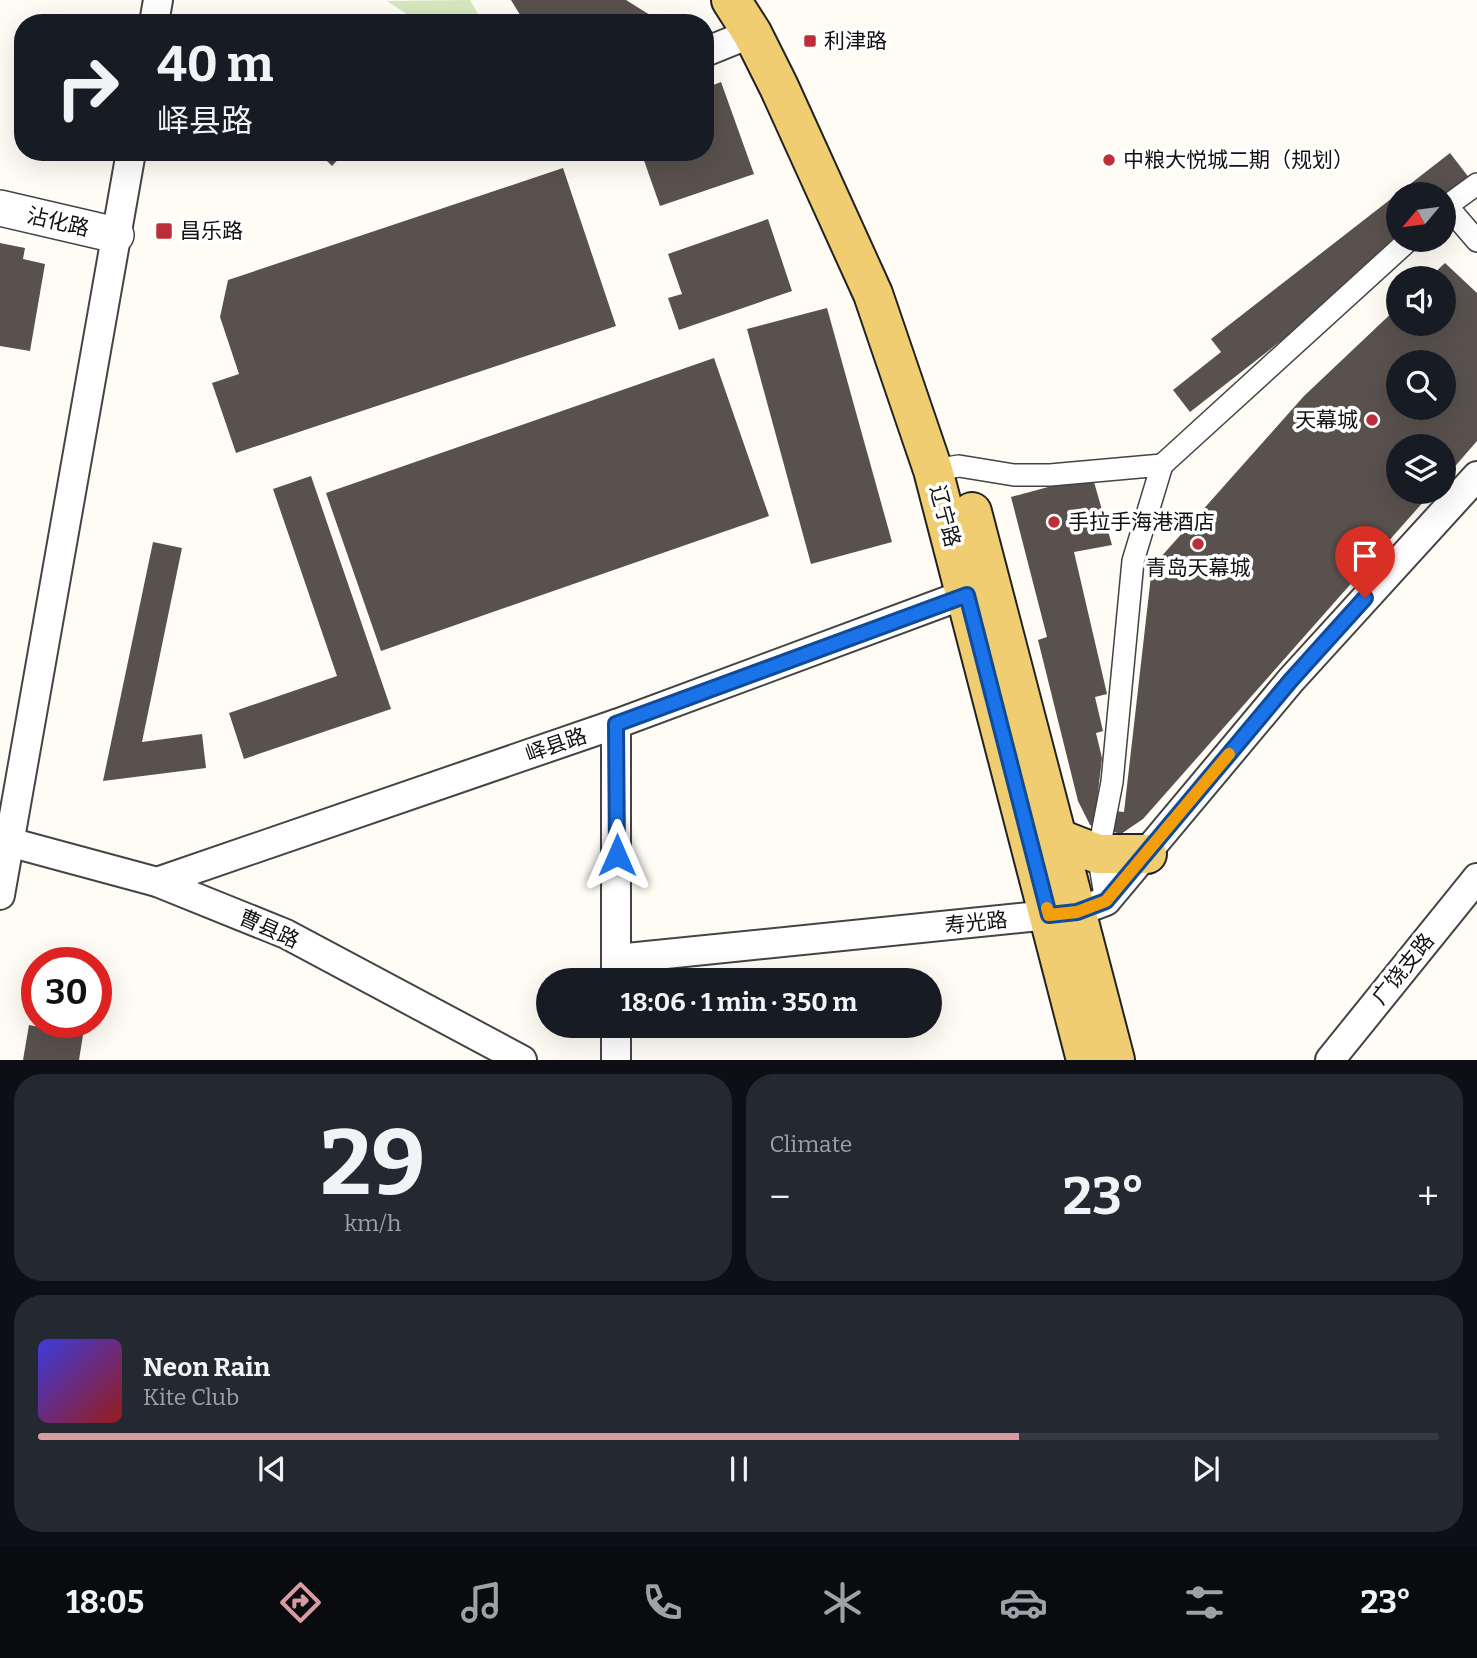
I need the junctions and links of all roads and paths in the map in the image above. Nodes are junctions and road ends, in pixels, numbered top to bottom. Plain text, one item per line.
1 (731, 0) edge
2 (757, 17) edge
3 (714, 46) edge
4 (129, 161) edge
5 (1477, 184) edge
6 (1456, 199) edge
7 (0, 208) edge
8 (1456, 219) edge
9 (116, 236) junction
10 (1477, 241) edge
11 (1396, 252) edge
12 (1162, 465) junction
13 (946, 468) junction
14 (1477, 476) edge
15 (979, 590) junction
16 (616, 724) junction
17 (1057, 838) junction
18 (4, 840) edge
19 (1098, 854) junction
20 (1146, 854) junction
21 (1477, 878) edge
22 (157, 882) junction
23 (0, 895) edge
24 (1077, 909) junction
25 (617, 968) edge
26 (632, 968) edge
27 (616, 1038) edge
28 (522, 1059) edge
29 (616, 1059) edge
30 (1086, 1059) edge
31 (1115, 1059) edge
32 (1330, 1059) edge

1 - 2 main road, 辽宁路
2 - 3 street
2 - 13 main road, 辽宁路
4 - 9 street
5 - 6 street
7 - 9 street, 沾化路
8 - 10 street
9 - 18 street
11 - 12 street
12 - 13 street
12 - 19 street
13 - 15 main road, 辽宁路
14 - 20 street
15 - 16 street, 峄县路
15 - 17 main road, 辽宁路
15 - 24 main road, 辽宁路
16 - 22 street, 峄县路
16 - 25 street
17 - 19 main road
17 - 24 main road, 辽宁路
18 - 22 street, 曹县路
18 - 23 street
19 - 20 main road
19 - 24 street
20 - 24 street
21 - 32 street, 广饶支路
22 - 28 street, 曹县路
24 - 26 street, 寿光路
24 - 30 main road, 辽宁路
24 - 31 main road, 辽宁路
27 - 29 street

